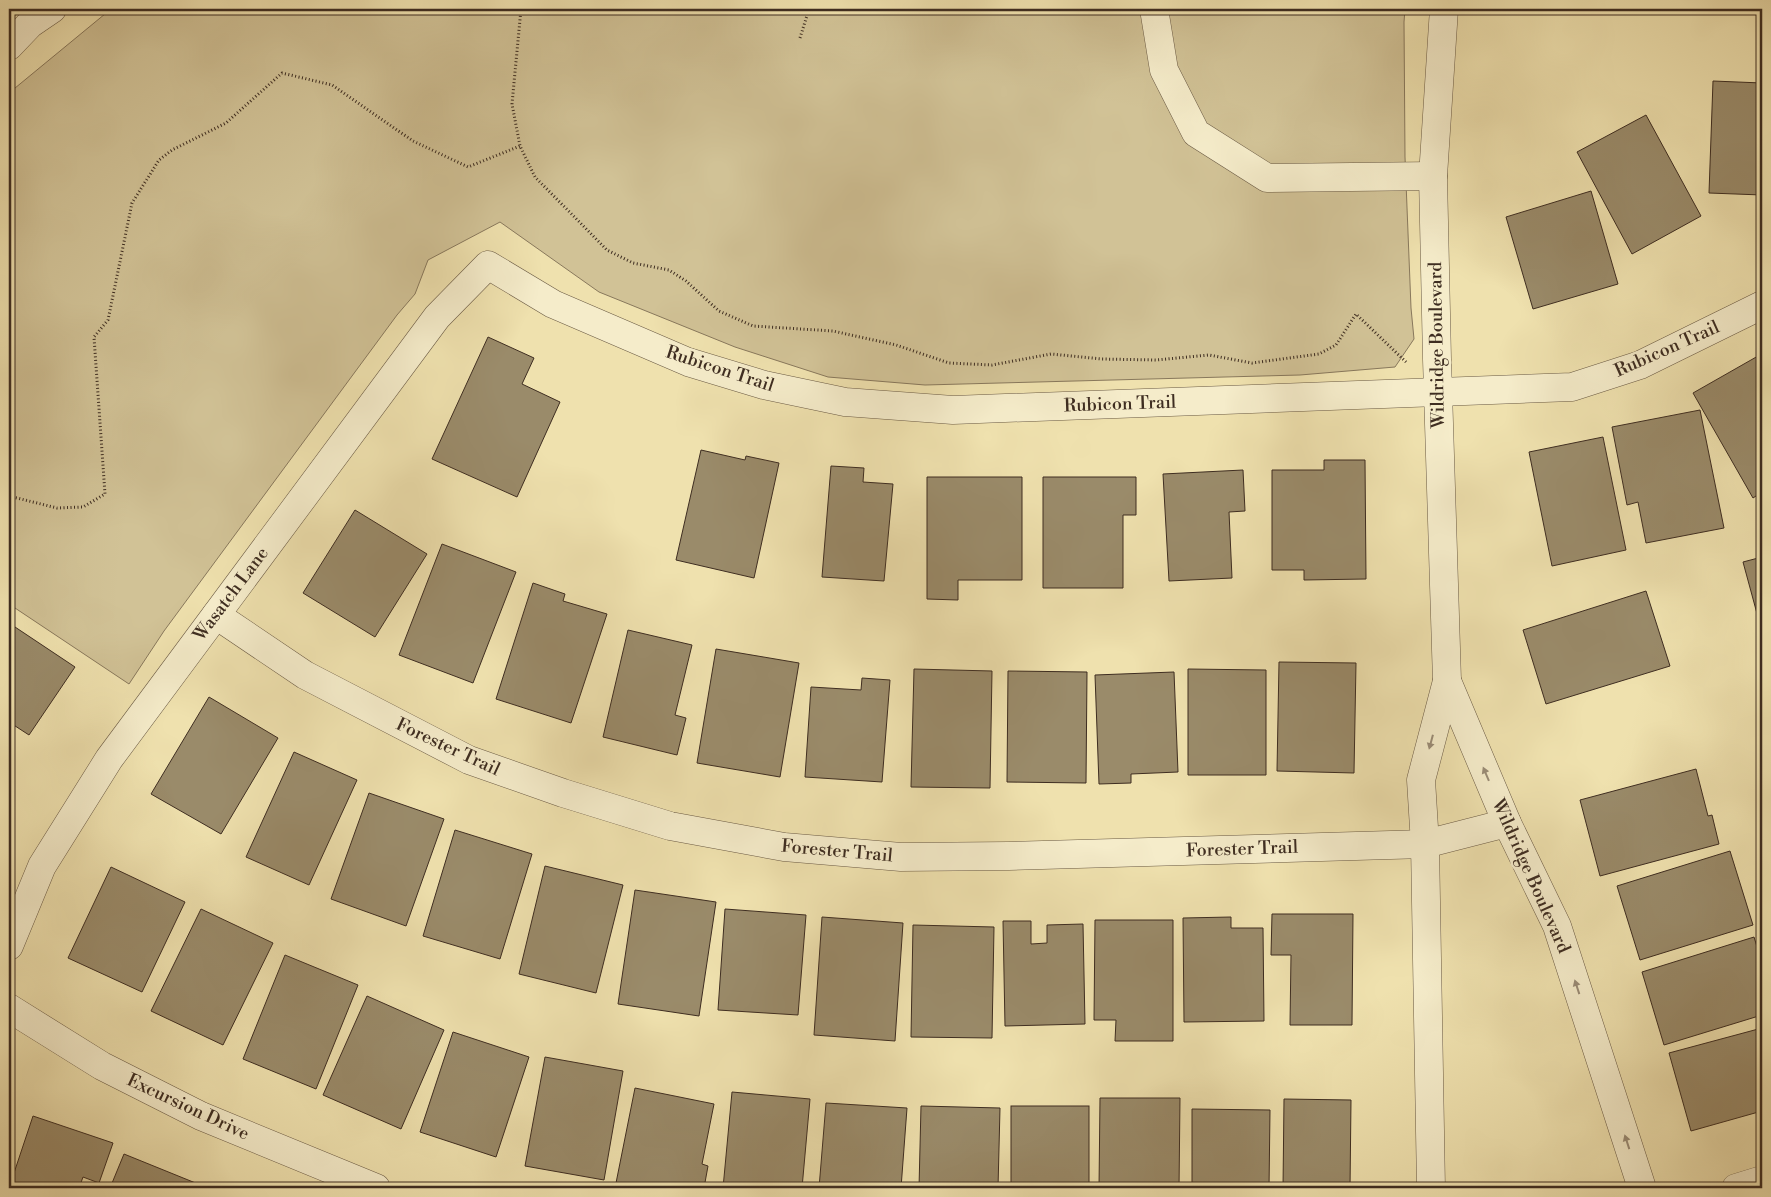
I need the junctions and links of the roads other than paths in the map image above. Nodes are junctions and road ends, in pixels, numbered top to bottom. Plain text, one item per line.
1 (52, 9) edge
2 (1154, 9) edge
3 (1444, 9) edge
4 (9, 46) edge
5 (1433, 176) junction
6 (488, 265) joint
7 (1762, 305) edge
8 (1438, 392) junction
9 (216, 615) junction
10 (1447, 681) junction
11 (1507, 823) junction
12 (1425, 844) junction
13 (9, 946) edge
14 (9, 1008) edge
15 (1762, 1180) edge
16 (376, 1188) edge
17 (1432, 1188) edge
18 (1642, 1188) edge
19 (1736, 1188) edge

1 - 4 street
2 - 5 street
3 - 5 street, Wildridge Boulevard
5 - 8 street, Wildridge Boulevard
6 - 8 street, Rubicon Trail
6 - 9 street, Wasatch Lane
7 - 8 street, Rubicon Trail
8 - 10 street, Wildridge Boulevard
9 - 12 street, Forester Trail
9 - 13 street, Wasatch Lane
11 -> 10 street, Wildridge Boulevard
10 -> 12 street, Wildridge Boulevard
11 - 12 street, Forester Trail
18 -> 11 street, Wildridge Boulevard
12 - 17 street, Wildridge Boulevard
14 - 16 street, Excursion Drive
15 - 19 street

